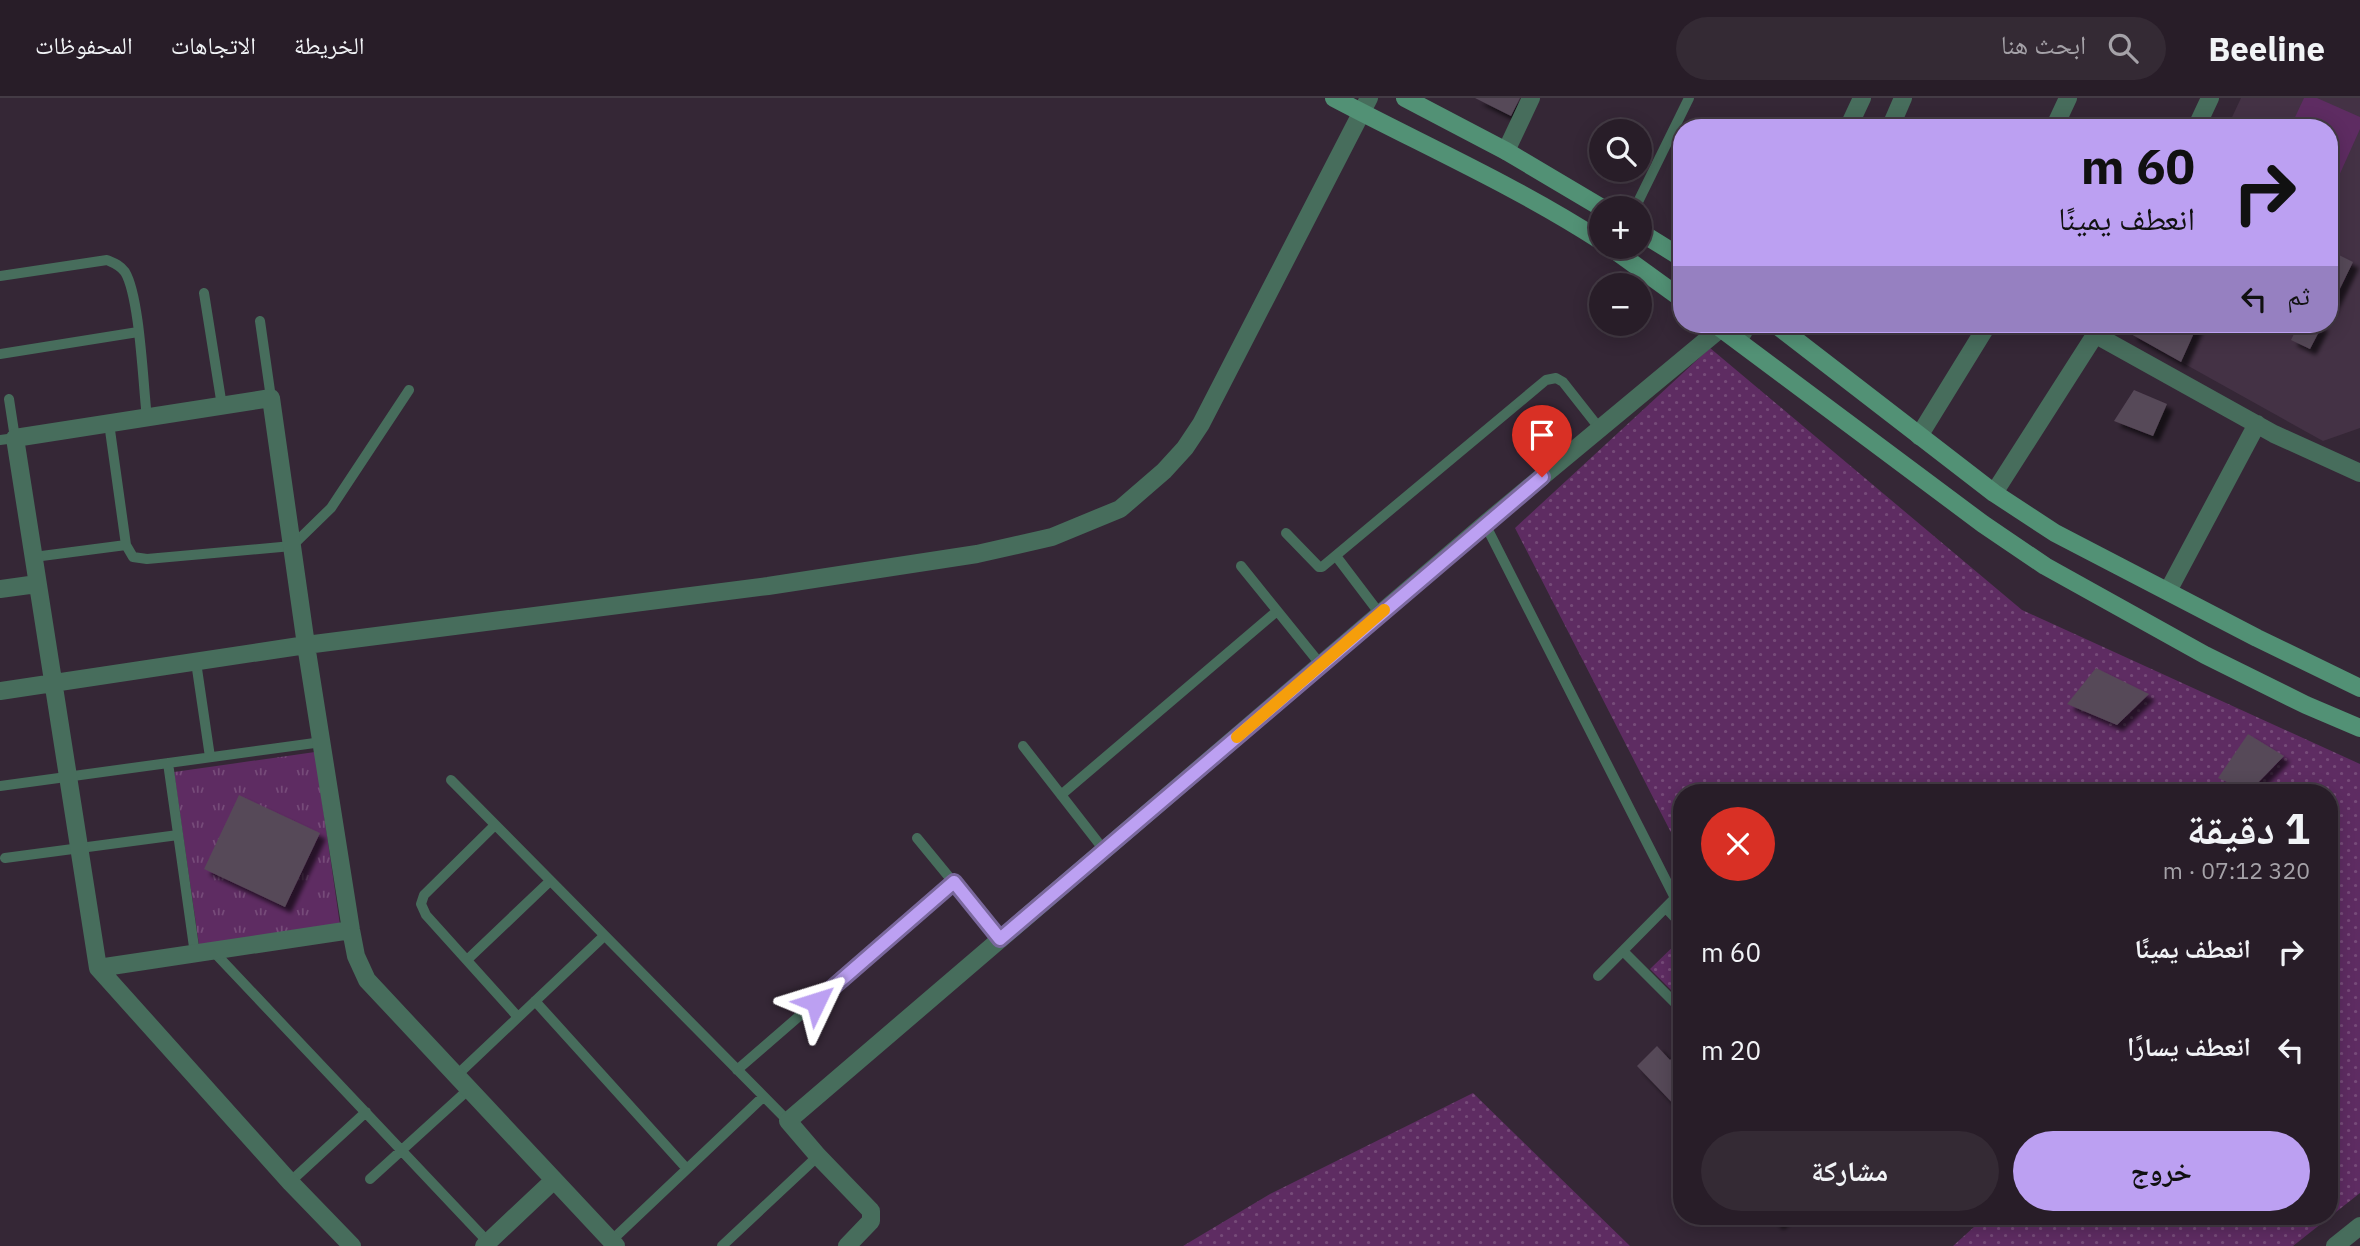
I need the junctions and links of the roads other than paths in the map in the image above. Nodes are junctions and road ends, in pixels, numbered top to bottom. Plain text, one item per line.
1 (1334, 98) edge
2 (1405, 98) edge
3 (1531, 98) edge
4 (1689, 98) edge
5 (1862, 98) edge
6 (1903, 98) edge
7 (2068, 98) edge
8 (2210, 98) edge
9 (1365, 105) edge
10 (1679, 119) edge
11 (1852, 119) edge
12 (1894, 119) edge
13 (2058, 119) edge
14 (2200, 119) edge
15 (1673, 131) edge
16 (1506, 151) junction
17 (1641, 196) edge
18 (1589, 200) edge
19 (1589, 233) edge
20 (1652, 239) edge
21 (1673, 252) edge
22 (1627, 259) edge
23 (0, 276) edge
24 (1673, 292) edge
25 (204, 293) dead end
26 (260, 321) dead end
27 (138, 332) junction
28 (1710, 333) edge
29 (1727, 333) edge
30 (1743, 333) edge
31 (1787, 333) edge
32 (1982, 333) edge
33 (2097, 333) edge
34 (2104, 333) edge
35 (1738, 341) junction
36 (0, 354) edge
37 (410, 390) dead end
38 (9, 398) dead end
39 (271, 398) junction
40 (222, 406) junction
41 (147, 418) junction
42 (109, 424) junction
43 (2257, 424) junction
44 (1600, 429) junction
45 (1919, 436) junction
46 (7, 439) edge
47 (19, 466) junction
48 (0, 469) edge
49 (2360, 473) edge
50 (1994, 493) junction
51 (1485, 524) junction
52 (1286, 533) dead end
53 (126, 545) junction
54 (292, 546) junction
55 (1336, 556) junction
56 (34, 557) junction
57 (1241, 566) dead end
58 (37, 584) junction
59 (0, 589) edge
60 (2168, 592) junction
61 (1277, 611) junction
62 (1380, 614) junction
63 (306, 645) junction
64 (196, 662) junction
65 (1321, 665) junction
66 (54, 684) junction
67 (2360, 688) edge
68 (0, 691) edge
69 (2360, 728) edge
70 (322, 742) junction
71 (1023, 746) dead end
72 (210, 757) junction
73 (167, 763) junction
74 (68, 777) junction
75 (451, 780) dead end
76 (0, 786) edge
77 (1061, 795) junction
78 (495, 825) junction
79 (178, 835) junction
80 (917, 838) dead end
81 (79, 848) junction
82 (1104, 850) junction
83 (5, 858) dead end
84 (550, 881) junction
85 (954, 882) junction
86 (1673, 885) edge
87 (1673, 900) edge
88 (1666, 908) junction
89 (1673, 915) edge
90 (351, 930) junction
91 (604, 936) junction
92 (1000, 939) junction
93 (1623, 951) junction
94 (204, 952) junction
95 (467, 960) junction
96 (98, 968) junction
97 (1598, 976) dead end
98 (1673, 997) edge
99 (535, 1001) junction
100 (518, 1017) junction
101 (737, 1070) junction
102 (463, 1082) junction
103 (763, 1097) junction
104 (366, 1112) junction
105 (788, 1121) junction
106 (402, 1150) junction
107 (818, 1156) junction
108 (687, 1169) junction
109 (370, 1179) dead end
110 (554, 1180) junction
111 (290, 1182) junction
112 (2360, 1226) edge
113 (486, 1244) edge
114 (611, 1244) edge
115 (352, 1246) edge
116 (722, 1246) edge
117 (847, 1246) edge
118 (2335, 1246) edge

1 - 9 street
2 - 16 street
3 - 16 street
4 - 10 lane
5 - 11 street
6 - 12 street
7 - 13 street
8 - 14 street
9 - 19 street
9 - 63 street
15 - 17 lane
16 - 18 street
20 - 21 street
22 - 24 street
23 - 27 lane
25 - 40 lane
26 - 39 lane
27 - 36 lane
27 - 41 lane
28 - 44 street
29 - 35 street
30 - 35 street
31 - 45 street
32 - 45 street
33 - 50 street
34 - 43 street
35 - 69 street
37 - 54 lane
38 - 46 lane
39 - 40 street
39 - 54 street
40 - 41 street
41 - 42 street
42 - 46 street
42 - 53 lane
43 - 49 street
43 - 60 street
44 - 51 street
44 - 55 lane
45 - 50 street
46 - 47 street
47 - 48 street
47 - 56 street
50 - 60 street
51 - 62 street
51 - 86 lane
52 - 55 lane
53 - 54 lane
53 - 56 lane
54 - 63 street
55 - 62 lane
56 - 58 street
57 - 61 lane
58 - 59 street
58 - 66 street
60 - 67 street
61 - 65 lane
61 - 77 lane
62 - 65 street
63 - 64 street
63 - 70 street
64 - 66 street
64 - 72 lane
65 - 82 street
66 - 68 street
66 - 74 street
70 - 72 lane
70 - 90 street
71 - 77 lane
72 - 73 lane
73 - 74 lane
73 - 79 lane
74 - 76 lane
74 - 81 street
75 - 78 lane
77 - 82 lane
78 - 84 lane
78 - 95 lane
79 - 81 lane
79 - 94 lane
80 - 85 lane
81 - 83 lane
81 - 96 street
82 - 92 street
84 - 91 lane
84 - 95 lane
85 - 92 lane
85 - 101 lane
87 - 88 lane
88 - 89 lane
88 - 93 lane
90 - 94 street
90 - 102 street
91 - 99 lane
91 - 101 lane
92 - 105 street
93 - 97 lane
93 - 98 lane
94 - 96 street
94 - 104 lane
95 - 100 lane
96 - 111 street
99 - 100 lane
99 - 108 lane
100 - 102 lane
101 - 103 lane
102 - 106 lane
102 - 110 street
103 - 105 lane
103 - 108 lane
104 - 106 lane
104 - 111 lane
105 - 107 street
106 - 109 lane
106 - 113 lane
107 - 116 lane
107 - 117 street
108 - 114 lane
110 - 113 street
110 - 114 street
111 - 115 street
112 - 118 street

